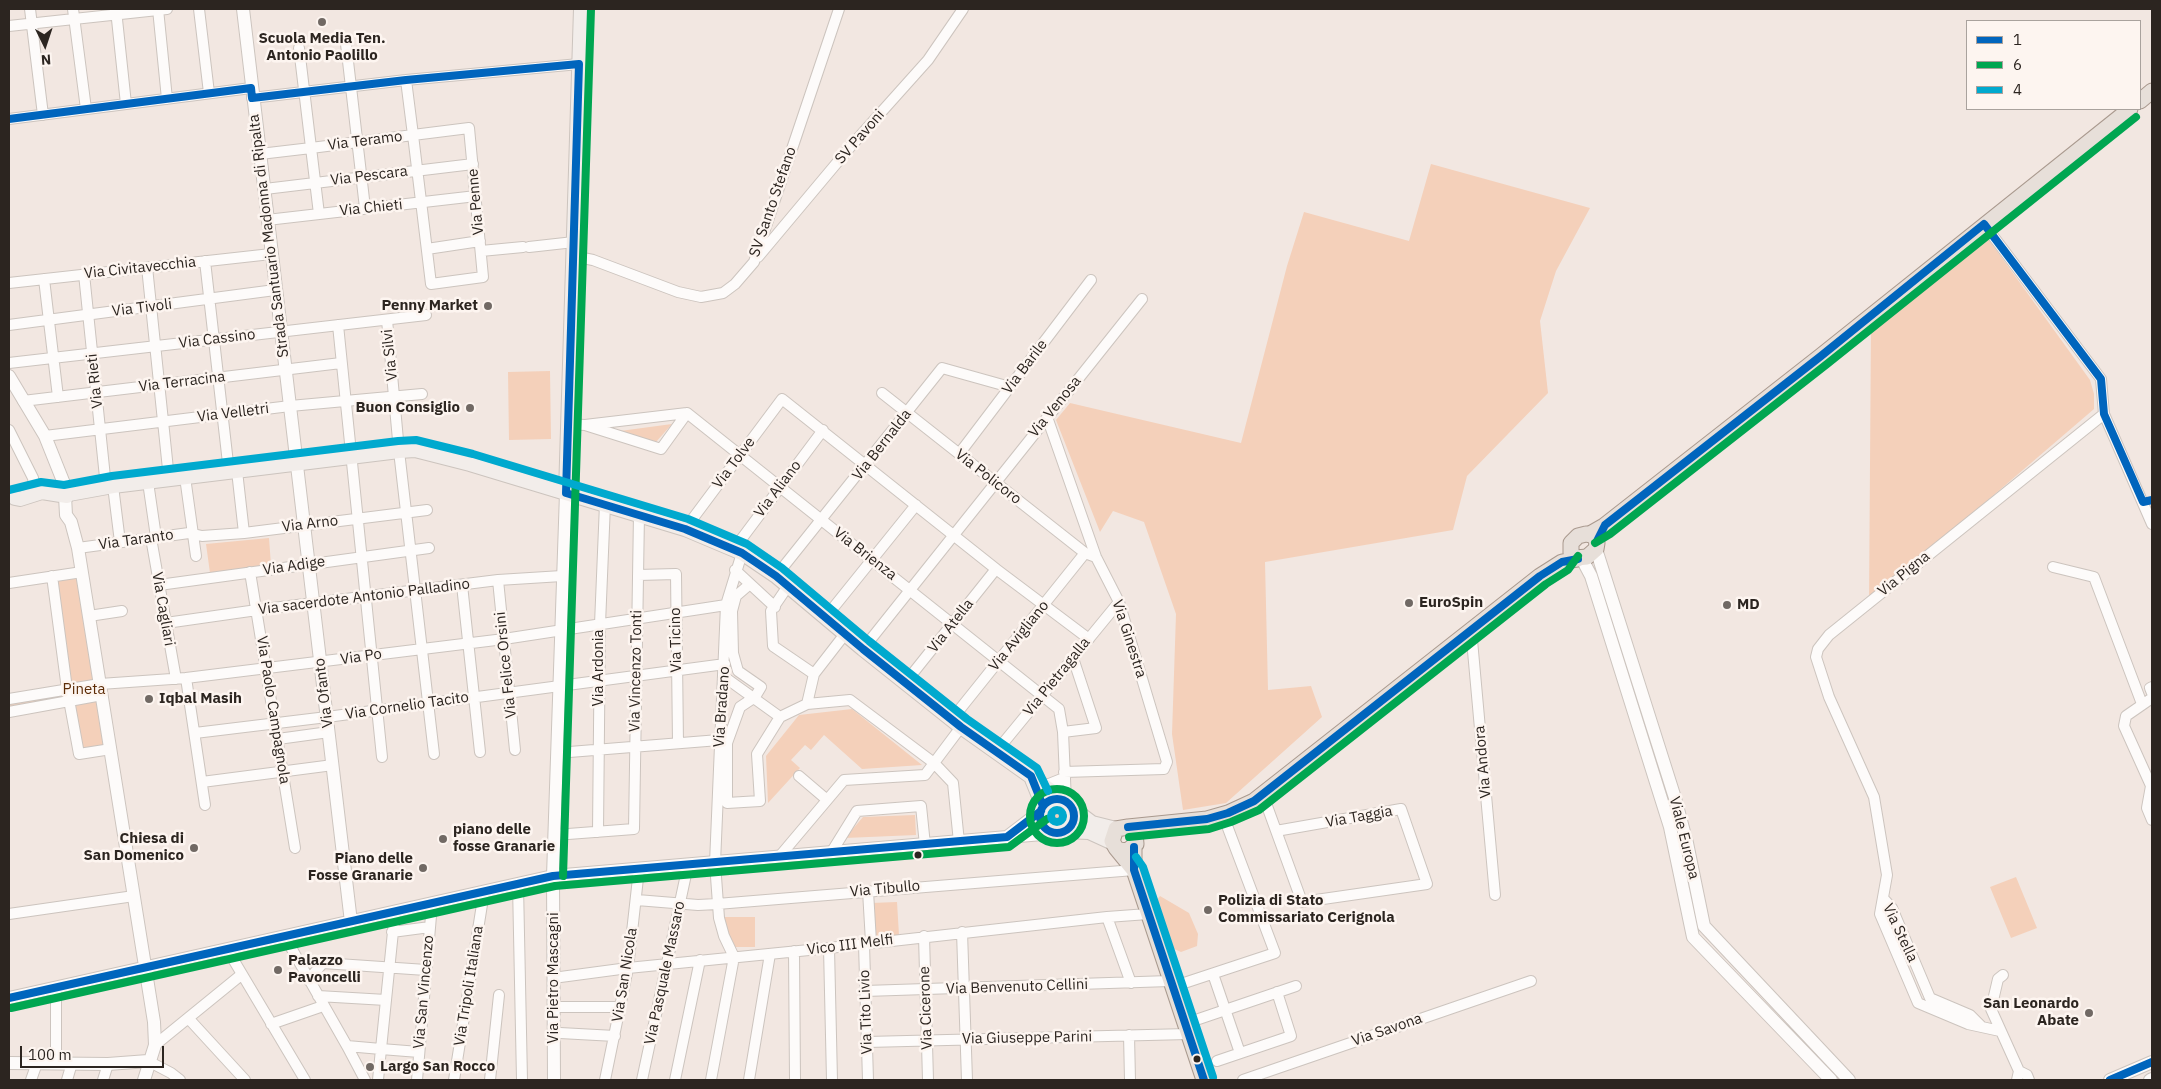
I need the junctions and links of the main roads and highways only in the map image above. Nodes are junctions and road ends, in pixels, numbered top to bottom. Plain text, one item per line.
1 (581, 9) edge
2 (2152, 91) edge
3 (2141, 100) edge
4 (2129, 110) edge
5 (566, 493) junction
6 (12, 499) edge
7 (1594, 541) junction
8 (1577, 556) junction
9 (1031, 776) junction
10 (1067, 803) junction
11 (1042, 808) junction
12 (1060, 832) junction
13 (1124, 839) junction
14 (1204, 1080) edge

1 - 5 main road
2 - 3 main road
4 - 7 main road
5 - 6 main road
5 - 9 main road
7 - 8 main road
7 - 8 main road
8 - 13 main road
9 - 10 main road
9 - 11 main road
10 - 11 main road
10 - 12 main road
10 - 13 main road
11 - 12 main road
12 - 13 main road
13 - 14 main road

